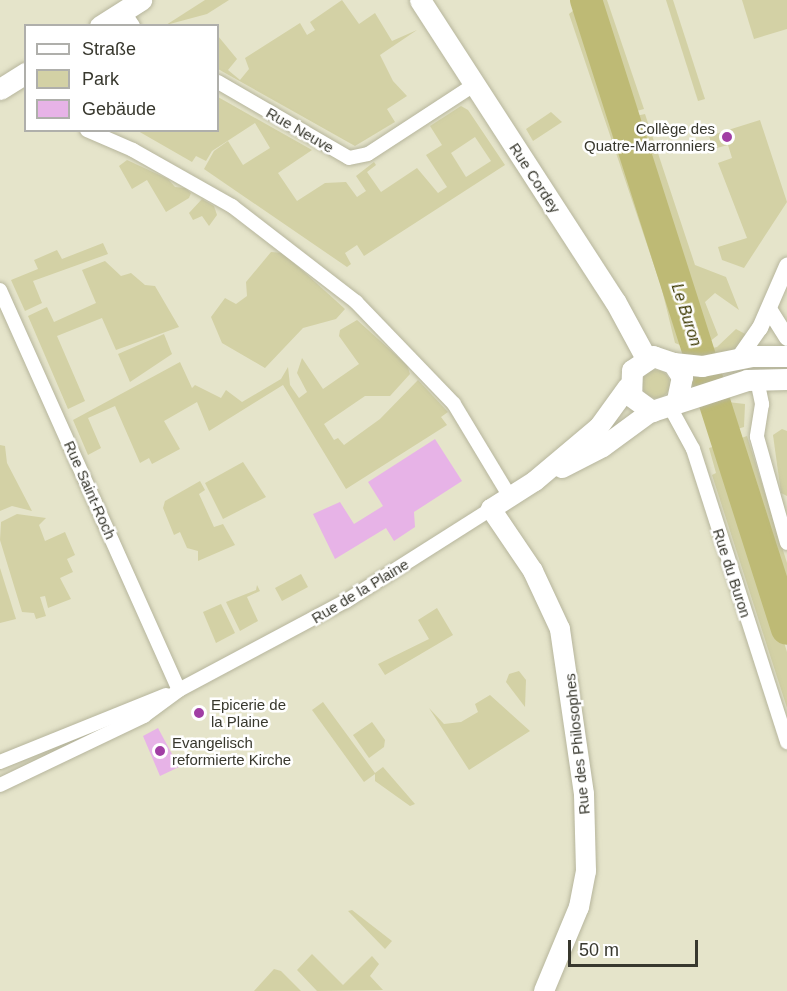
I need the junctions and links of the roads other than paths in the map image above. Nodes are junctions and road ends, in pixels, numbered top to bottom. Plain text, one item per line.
1 (420, 0) edge
2 (132, 12) edge
3 (105, 24) edge
4 (219, 83) edge
5 (474, 85) junction
6 (92, 132) edge
7 (787, 266) edge
8 (0, 290) edge
9 (770, 309) junction
10 (787, 338) edge
11 (787, 356) edge
12 (646, 358) junction
13 (733, 361) junction
14 (680, 364) junction
15 (787, 379) edge
16 (757, 380) junction
17 (628, 387) junction
18 (674, 403) junction
19 (535, 481) junction
20 (510, 497) junction
21 (491, 509) junction
22 (787, 543) edge
23 (179, 690) junction
24 (787, 742) edge
25 (0, 762) edge
26 (0, 785) edge
27 (544, 991) edge

1 - 5 main road, Rue Cordey
2 - 3 main road
4 - 5 street, Rue Neuve
5 - 12 main road, Rue Cordey
6 - 20 street
7 - 9 street
8 - 23 street, Rue Saint-Roch
9 - 10 street
9 - 13 street
11 - 13 main road
12 - 14 main road
12 - 17 main road
13 - 14 main road
14 - 18 main road
15 - 16 main road
16 - 18 main road
16 - 22 street
17 - 18 main road
17 - 19 main road, Rue de la Plaine
18 - 19 main road, Rue de la Plaine
18 - 24 street, Rue du Buron
19 - 20 main road, Rue de la Plaine
20 - 21 main road, Rue de la Plaine
21 - 23 street, Rue de la Plaine
21 - 27 main road, Rue des Philosophes
23 - 25 street, Rue de la Plaine
23 - 26 street, Rue de la Plaine

